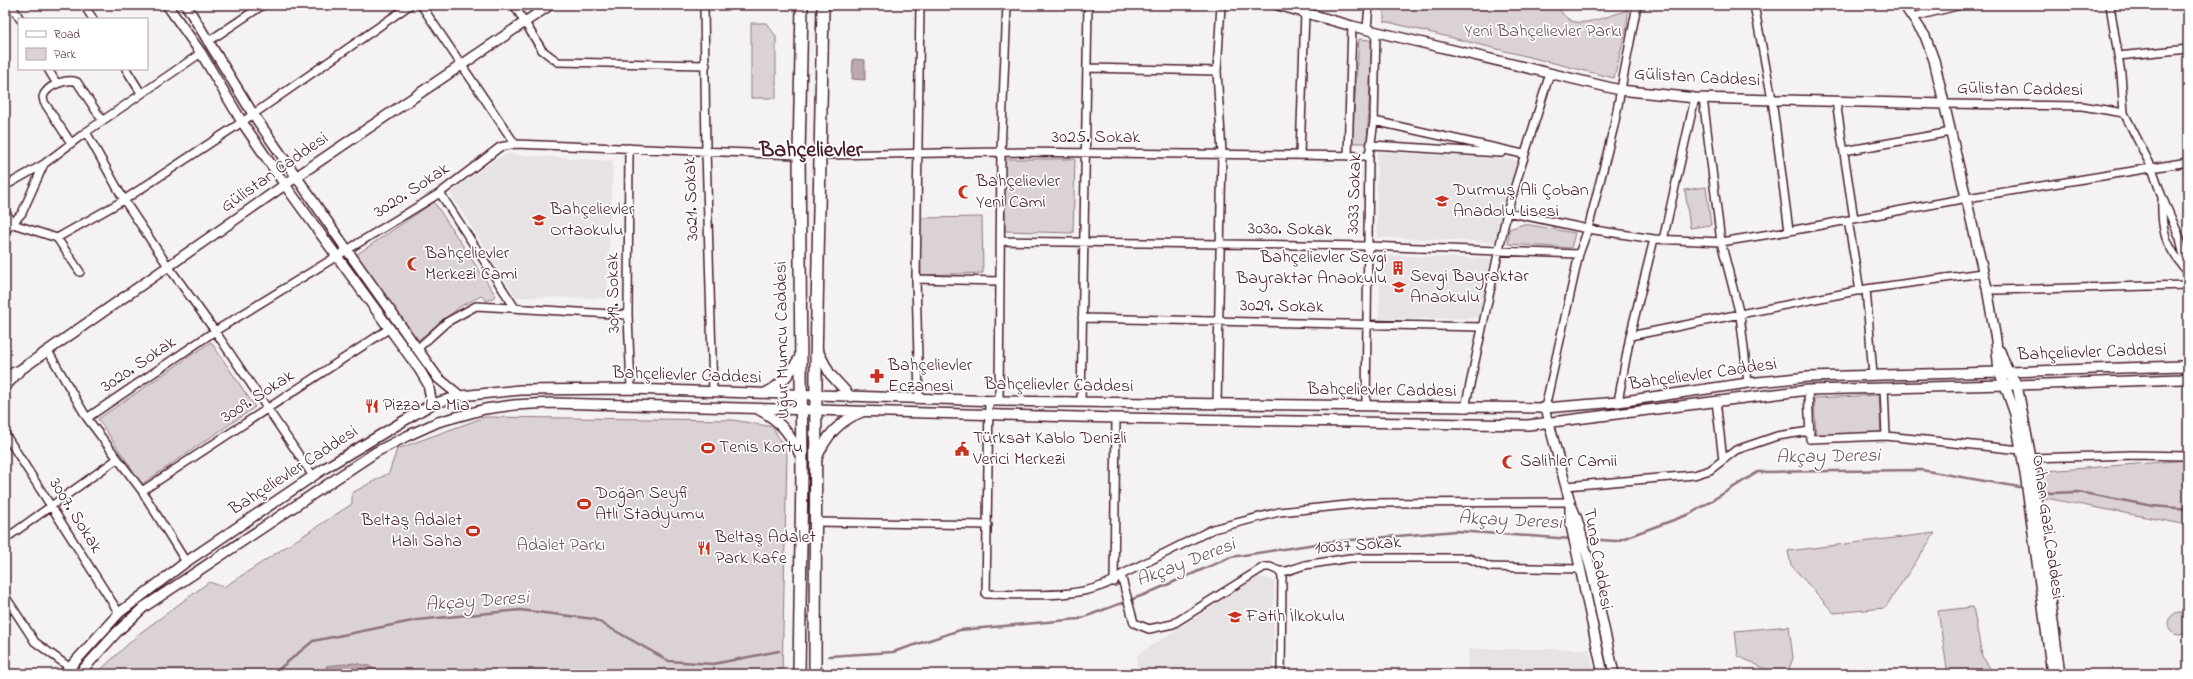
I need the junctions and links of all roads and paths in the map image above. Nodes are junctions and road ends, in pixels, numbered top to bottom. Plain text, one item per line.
1 (11, 5) edge
2 (84, 5) edge
3 (167, 5) edge
4 (186, 5) edge
5 (263, 5) edge
6 (410, 5) edge
7 (421, 5) edge
8 (514, 5) edge
9 (550, 5) edge
10 (704, 5) edge
11 (802, 5) edge
12 (823, 5) edge
13 (920, 5) edge
14 (1007, 5) edge
15 (1088, 5) edge
16 (1221, 5) edge
17 (1278, 5) edge
18 (1369, 5) edge
19 (1637, 5) edge
20 (1754, 5) edge
21 (1904, 5) edge
22 (1961, 5) edge
23 (2110, 5) edge
24 (1948, 6) edge
25 (1305, 13) junction
26 (1913, 17) junction
27 (19, 18) edge
28 (92, 18) edge
29 (524, 22) junction
30 (1352, 26) junction
31 (1367, 29) junction
32 (1376, 31) junction
33 (209, 41) junction
34 (2188, 49) edge
35 (201, 53) junction
36 (2118, 56) junction
37 (462, 65) junction
38 (706, 65) junction
39 (1088, 68) junction
40 (49, 70) edge
41 (127, 70) edge
42 (1217, 71) junction
43 (1550, 73) junction
44 (57, 84) junction
45 (1620, 90) junction
46 (141, 93) junction
47 (1699, 98) junction
48 (1772, 98) junction
49 (1836, 101) junction
50 (1945, 104) junction
51 (2124, 113) junction
52 (253, 114) junction
53 (102, 120) junction
54 (1374, 121) junction
55 (242, 122) junction
56 (86, 132) junction
57 (1951, 132) junction
58 (71, 143) junction
59 (516, 144) junction
60 (1372, 146) junction
61 (629, 148) junction
62 (706, 150) junction
63 (1844, 151) junction
64 (1001, 152) junction
65 (1222, 153) junction
66 (918, 154) junction
67 (1086, 154) junction
68 (1300, 154) junction
69 (1523, 154) junction
70 (799, 155) junction
71 (821, 155) junction
72 (1348, 156) junction
73 (1369, 156) junction
74 (2188, 162) edge
75 (44, 164) junction
76 (2152, 168) junction
77 (296, 177) junction
78 (285, 185) junction
79 (5, 186) edge
80 (440, 193) junction
81 (1966, 198) junction
82 (2162, 198) junction
83 (124, 200) junction
84 (5, 211) edge
85 (1507, 212) junction
86 (1851, 220) junction
87 (13, 224) junction
88 (1588, 229) junction
89 (5, 231) edge
90 (1789, 231) junction
91 (2188, 237) edge
92 (57, 238) junction
93 (2180, 238) junction
94 (1654, 239) junction
95 (1663, 240) junction
96 (1000, 241) junction
97 (1084, 241) junction
98 (1721, 242) junction
99 (1218, 244) junction
100 (1368, 246) junction
101 (346, 250) junction
102 (1498, 251) junction
103 (1579, 254) junction
104 (337, 256) junction
105 (168, 266) junction
106 (2185, 269) junction
107 (80, 272) dead end
108 (1982, 273) junction
109 (2188, 277) edge
110 (916, 279) junction
111 (999, 281) junction
112 (2188, 285) edge
113 (1987, 288) junction
114 (1863, 290) junction
115 (515, 308) junction
116 (628, 315) junction
117 (1740, 315) junction
118 (1082, 318) junction
119 (1218, 320) junction
120 (1367, 324) junction
121 (1481, 327) junction
122 (390, 328) junction
123 (215, 331) junction
124 (1630, 336) junction
125 (417, 349) junction
126 (817, 349) junction
127 (48, 351) junction
128 (800, 357) junction
129 (2188, 368) edge
130 (20, 370) junction
131 (2003, 372) junction
132 (5, 376) edge
133 (1873, 376) junction
134 (2188, 377) edge
135 (1748, 383) junction
136 (2005, 385) junction
137 (2017, 385) junction
138 (5, 387) edge
139 (1884, 387) junction
140 (631, 389) junction
141 (1808, 390) junction
142 (712, 392) junction
143 (764, 394) junction
144 (800, 395) junction
145 (817, 395) junction
146 (460, 396) junction
147 (852, 397) junction
148 (919, 399) junction
149 (989, 400) junction
150 (999, 401) junction
151 (1716, 401) junction
152 (1081, 402) junction
153 (1618, 402) junction
154 (432, 404) junction
155 (1217, 405) junction
156 (1366, 406) junction
157 (756, 408) junction
158 (1465, 408) junction
159 (1545, 408) junction
160 (267, 410) junction
161 (801, 410) junction
162 (817, 410) junction
163 (864, 411) junction
164 (989, 415) junction
165 (88, 418) junction
166 (1116, 418) junction
167 (1549, 423) junction
168 (1810, 431) junction
169 (5, 434) edge
170 (1886, 436) junction
171 (2021, 450) junction
172 (2188, 456) edge
173 (817, 458) junction
174 (2031, 458) junction
175 (117, 459) junction
176 (802, 459) junction
177 (1723, 460) junction
178 (313, 476) junction
179 (2030, 484) junction
180 (1566, 486) junction
181 (142, 491) junction
182 (2032, 495) junction
183 (1570, 502) junction
184 (52, 506) junction
185 (1574, 520) junction
186 (817, 522) junction
187 (988, 525) junction
188 (5, 539) edge
189 (186, 562) junction
190 (1579, 566) junction
191 (1279, 571) junction
192 (1121, 575) junction
193 (1114, 582) junction
194 (5, 596) edge
195 (11, 606) junction
196 (119, 613) junction
197 (5, 614) edge
198 (67, 671) edge
199 (79, 674) edge
200 (799, 674) edge
201 (815, 674) edge
202 (1281, 674) edge
203 (1603, 674) edge
204 (1614, 674) edge
205 (2052, 674) edge
206 (2060, 674) edge

1 - 27 street
2 - 28 street
3 - 35 street
4 - 33 street
5 - 33 street
6 - 52 street
7 - 37 street
8 - 29 street
9 - 29 street, Gülistan Caddesi
10 - 38 street, 3021. Sokak
11 - 70 main road, Uğur Mumcu Caddesi
12 - 71 main road, Uğur Mumcu Caddesi
13 - 66 street
14 - 64 street
15 - 39 street
16 - 42 street
17 - 25 street, Gülistan Caddesi
18 - 31 street
19 - 45 street
20 - 48 street
21 - 26 street, Bahçelievler Caddesi
22 - 24 street
23 - 36 street
24 - 26 street
25 - 30 street, Gülistan Caddesi
25 - 68 street
26 - 50 street, Bahçelievler Caddesi
29 - 37 street, Gülistan Caddesi
29 - 38 street
30 - 31 street, Gülistan Caddesi
30 - 72 street, 3033 Sokak
31 - 32 street, Gülistan Caddesi
32 - 43 street, Gülistan Caddesi
32 - 54 street, 3033 Sokak
33 - 52 street
34 - 36 street
35 - 46 street
35 - 55 street
36 - 51 street
37 - 59 street
37 - 77 street, Gülistan Caddesi
38 - 62 street, 3021. Sokak
39 - 42 street
39 - 67 street
40 - 44 street
41 - 46 street
42 - 65 street
43 - 45 street, Gülistan Caddesi
43 - 69 street
44 - 53 street
44 - 58 street
45 - 47 street, Gülistan Caddesi
45 - 88 street
46 - 53 street
47 - 48 street, Gülistan Caddesi
47 - 95 street
47 - 98 street
48 - 49 street, Gülistan Caddesi
48 - 90 street
49 - 50 street, Gülistan Caddesi
49 - 63 street
50 - 51 street, Gülistan Caddesi
50 - 57 street, Bahçelievler Caddesi
51 - 76 street
52 - 55 street
52 - 77 street
53 - 56 street
54 - 60 street, 3033 Sokak
54 - 69 street
55 - 78 street
55 - 83 street
56 - 58 street
56 - 83 street
57 - 63 street
57 - 81 street, Bahçelievler Caddesi
58 - 75 street
59 - 61 street, 3020. Sokak
59 - 80 street, 3020. Sokak
60 - 69 street
60 - 73 street, 3033 Sokak
61 - 62 street, 3020. Sokak
61 - 116 street, 3019. Sokak
62 - 70 street, 3020. Sokak
62 - 142 street, 3021. Sokak
63 - 86 street
64 - 66 street, 3025. Sokak
64 - 67 street, 3025. Sokak
64 - 96 street
65 - 67 street, 3025. Sokak
65 - 68 street, 3025. Sokak
65 - 99 street
66 - 71 street, 3025. Sokak
66 - 110 street
67 - 97 street
68 - 72 street, 3025. Sokak
69 - 85 street
70 - 128 main road, Uğur Mumcu Caddesi
71 - 126 main road, Uğur Mumcu Caddesi
72 - 73 street, 3025. Sokak
73 - 100 street, 3033 Sokak
74 - 76 street
75 - 79 street
75 - 87 street
76 - 81 street
76 - 82 street
77 - 78 street, Gülistan Caddesi
77 - 101 street
78 - 104 street
78 - 105 street, Gülistan Caddesi
80 - 101 street, 3020. Sokak
80 - 115 street
81 - 86 street
81 - 108 street, Bahçelievler Caddesi
82 - 93 street
82 - 106 street
83 - 92 street
83 - 105 street
84 - 87 street
85 - 88 street
85 - 102 street
86 - 90 street
86 - 114 street
87 - 89 street
87 - 92 street
88 - 94 street
88 - 103 street
90 - 98 street
91 - 93 street
92 - 107 street
93 - 106 street
94 - 95 street
94 - 124 street
95 - 98 street
96 - 97 street, 3030. Sokak
96 - 111 street
97 - 99 street, 3030. Sokak
97 - 118 street
98 - 117 street
99 - 100 street, 3030. Sokak
99 - 119 street
100 - 102 street, 3030. Sokak
100 - 120 street, 3033 Sokak
101 - 104 street, 3020. Sokak
101 - 125 street
102 - 103 street, 3030. Sokak
102 - 121 street
103 - 159 street
104 - 122 street
104 - 123 street, 3020. Sokak
105 - 123 street
105 - 127 street, Gülistan Caddesi
106 - 109 street
108 - 113 street, Bahçelievler Caddesi
108 - 114 street
110 - 111 street
110 - 148 street
111 - 150 street
112 - 113 street
113 - 131 street, Bahçelievler Caddesi
114 - 117 street
114 - 133 street
115 - 116 street
115 - 125 street
116 - 140 street, 3019. Sokak
117 - 124 street
117 - 135 street
118 - 119 street, 3029. Sokak
118 - 152 street
119 - 120 street, 3029. Sokak
119 - 155 street
120 - 121 street, 3029. Sokak
120 - 156 street, 3033 Sokak
121 - 158 street
122 - 154 street
122 - 160 street, 3009. Sokak
123 - 160 street
123 - 165 street, 3020. Sokak
124 - 153 street
125 - 146 street
126 - 145 main road, Uğur Mumcu Caddesi
126 - 147 street
127 - 130 street, Gülistan Caddesi
127 - 165 street
128 - 143 street
128 - 144 main road, Uğur Mumcu Caddesi
129 - 131 street, Bahçelievler Caddesi
130 - 132 street, Gülistan Caddesi
130 - 138 street, Gülistan Caddesi
131 - 133 street, Bahçelievler Caddesi
131 - 136 street, Orhan Gazi Caddesi
131 - 137 street
133 - 135 street, Bahçelievler Caddesi
134 - 137 street, Bahçelievler Caddesi
135 - 153 street, Bahçelievler Caddesi
136 - 137 street, Bahçelievler Caddesi
136 - 139 street, Bahçelievler Caddesi
136 - 171 street, Orhan Gazi Caddesi
137 - 174 street, Orhan Gazi Caddesi
139 - 141 street, Bahçelievler Caddesi
139 - 170 street
140 - 142 street, Bahçelievler Caddesi
140 - 146 street, Bahçelievler Caddesi
141 - 151 street, Bahçelievler Caddesi
141 - 168 street
142 - 143 street, Bahçelievler Caddesi
143 - 144 street, Bahçelievler Caddesi
144 - 145 street, Bahçelievler Caddesi
144 - 161 main road, Uğur Mumcu Caddesi
145 - 147 street, Bahçelievler Caddesi
145 - 162 main road, Uğur Mumcu Caddesi
146 - 154 street, Bahçelievler Caddesi
147 - 148 street, Bahçelievler Caddesi
148 - 149 street, Bahçelievler Caddesi
149 - 150 street, Bahçelievler Caddesi
149 - 164 street
150 - 152 street, Bahçelievler Caddesi
151 - 167 street, Bahçelievler Caddesi
151 - 177 street
152 - 155 street, Bahçelievler Caddesi
153 - 159 street, Bahçelievler Caddesi
154 - 178 street, Bahçelievler Caddesi
155 - 156 street, Bahçelievler Caddesi
156 - 158 street, Bahçelievler Caddesi
157 - 161 street, Bahçelievler Caddesi
157 - 176 street
157 - 199 street, Bahçelievler Caddesi
158 - 159 street, Bahçelievler Caddesi
159 - 167 street
160 - 178 street
160 - 181 street, 3009. Sokak
161 - 162 street, Bahçelievler Caddesi
161 - 176 main road, Uğur Mumcu Caddesi
162 - 163 street, Bahçelievler Caddesi
162 - 173 main road, Uğur Mumcu Caddesi
163 - 164 street, Bahçelievler Caddesi
163 - 173 street
164 - 166 street, Bahçelievler Caddesi
164 - 187 street
165 - 175 street
166 - 167 street, Bahçelievler Caddesi
166 - 193 street
167 - 180 street, Tuna Caddesi
168 - 170 street
168 - 177 street
169 - 184 street, 3007. Sokak
170 - 171 street
171 - 179 street, Orhan Gazi Caddesi
172 - 174 street
173 - 186 main road, Uğur Mumcu Caddesi
174 - 179 street, Orhan Gazi Caddesi
175 - 181 street
175 - 184 street
176 - 200 main road, Uğur Mumcu Caddesi
177 - 180 street
178 - 189 street, Bahçelievler Caddesi
179 - 182 street, Orhan Gazi Caddesi
180 - 183 street, Tuna Caddesi
181 - 189 street
182 - 205 street, Orhan Gazi Caddesi
182 - 206 street, Orhan Gazi Caddesi
183 - 185 street, Tuna Caddesi
183 - 192 street
184 - 188 street
184 - 196 street, 3007. Sokak
185 - 190 street, Tuna Caddesi
185 - 204 street, Tuna Caddesi
186 - 187 street
186 - 201 main road, Uğur Mumcu Caddesi
187 - 193 street
189 - 196 street, Bahçelievler Caddesi
190 - 191 street, 10037 Sokak
190 - 203 street, Tuna Caddesi
191 - 192 street, 10037 Sokak
191 - 202 street
192 - 193 street
194 - 195 street
195 - 197 street
195 - 198 street
196 - 198 street, Bahçelievler Caddesi

